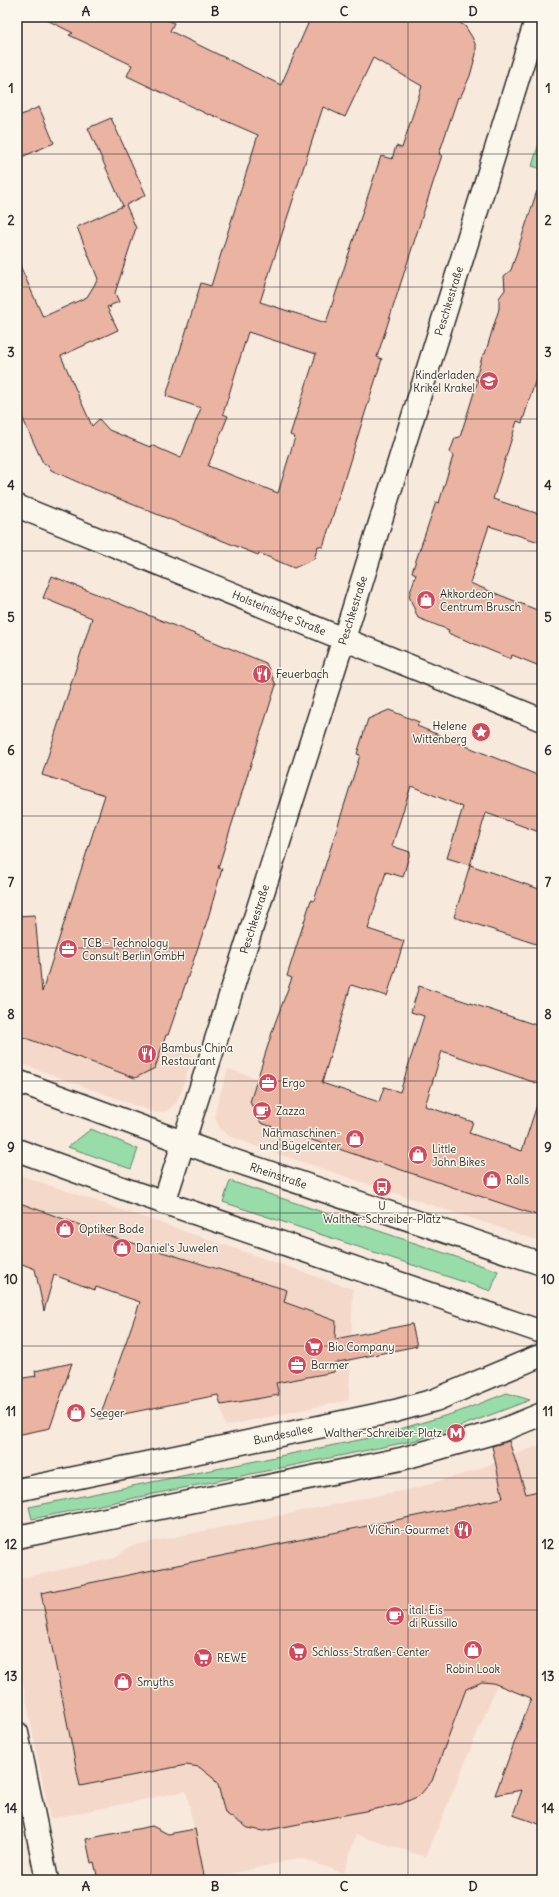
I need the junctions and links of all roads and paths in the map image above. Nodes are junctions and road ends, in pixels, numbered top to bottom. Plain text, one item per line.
1 (537, 17) edge
2 (17, 506) edge
3 (343, 640) junction
4 (542, 720) edge
5 (17, 1081) edge
6 (184, 1143) junction
7 (17, 1150) edge
8 (164, 1203) junction
9 (542, 1264) edge
10 (542, 1332) edge
11 (542, 1355) edge
12 (542, 1414) edge
13 (17, 1490) edge
14 (17, 1537) edge
15 (17, 1733) edge
16 (47, 1880) edge

1 - 3 street, Peschkestraße
2 - 3 street, Holsteinische Straße
3 - 4 street, Holsteinische Straße
3 - 6 street, Peschkestraße
5 - 6 street, Rheinstraße
6 - 8 street, Peschkestraße
6 - 9 street, Rheinstraße
7 - 8 street
8 - 10 street
11 - 13 street, Bundesallee
12 - 14 street
15 - 16 street

